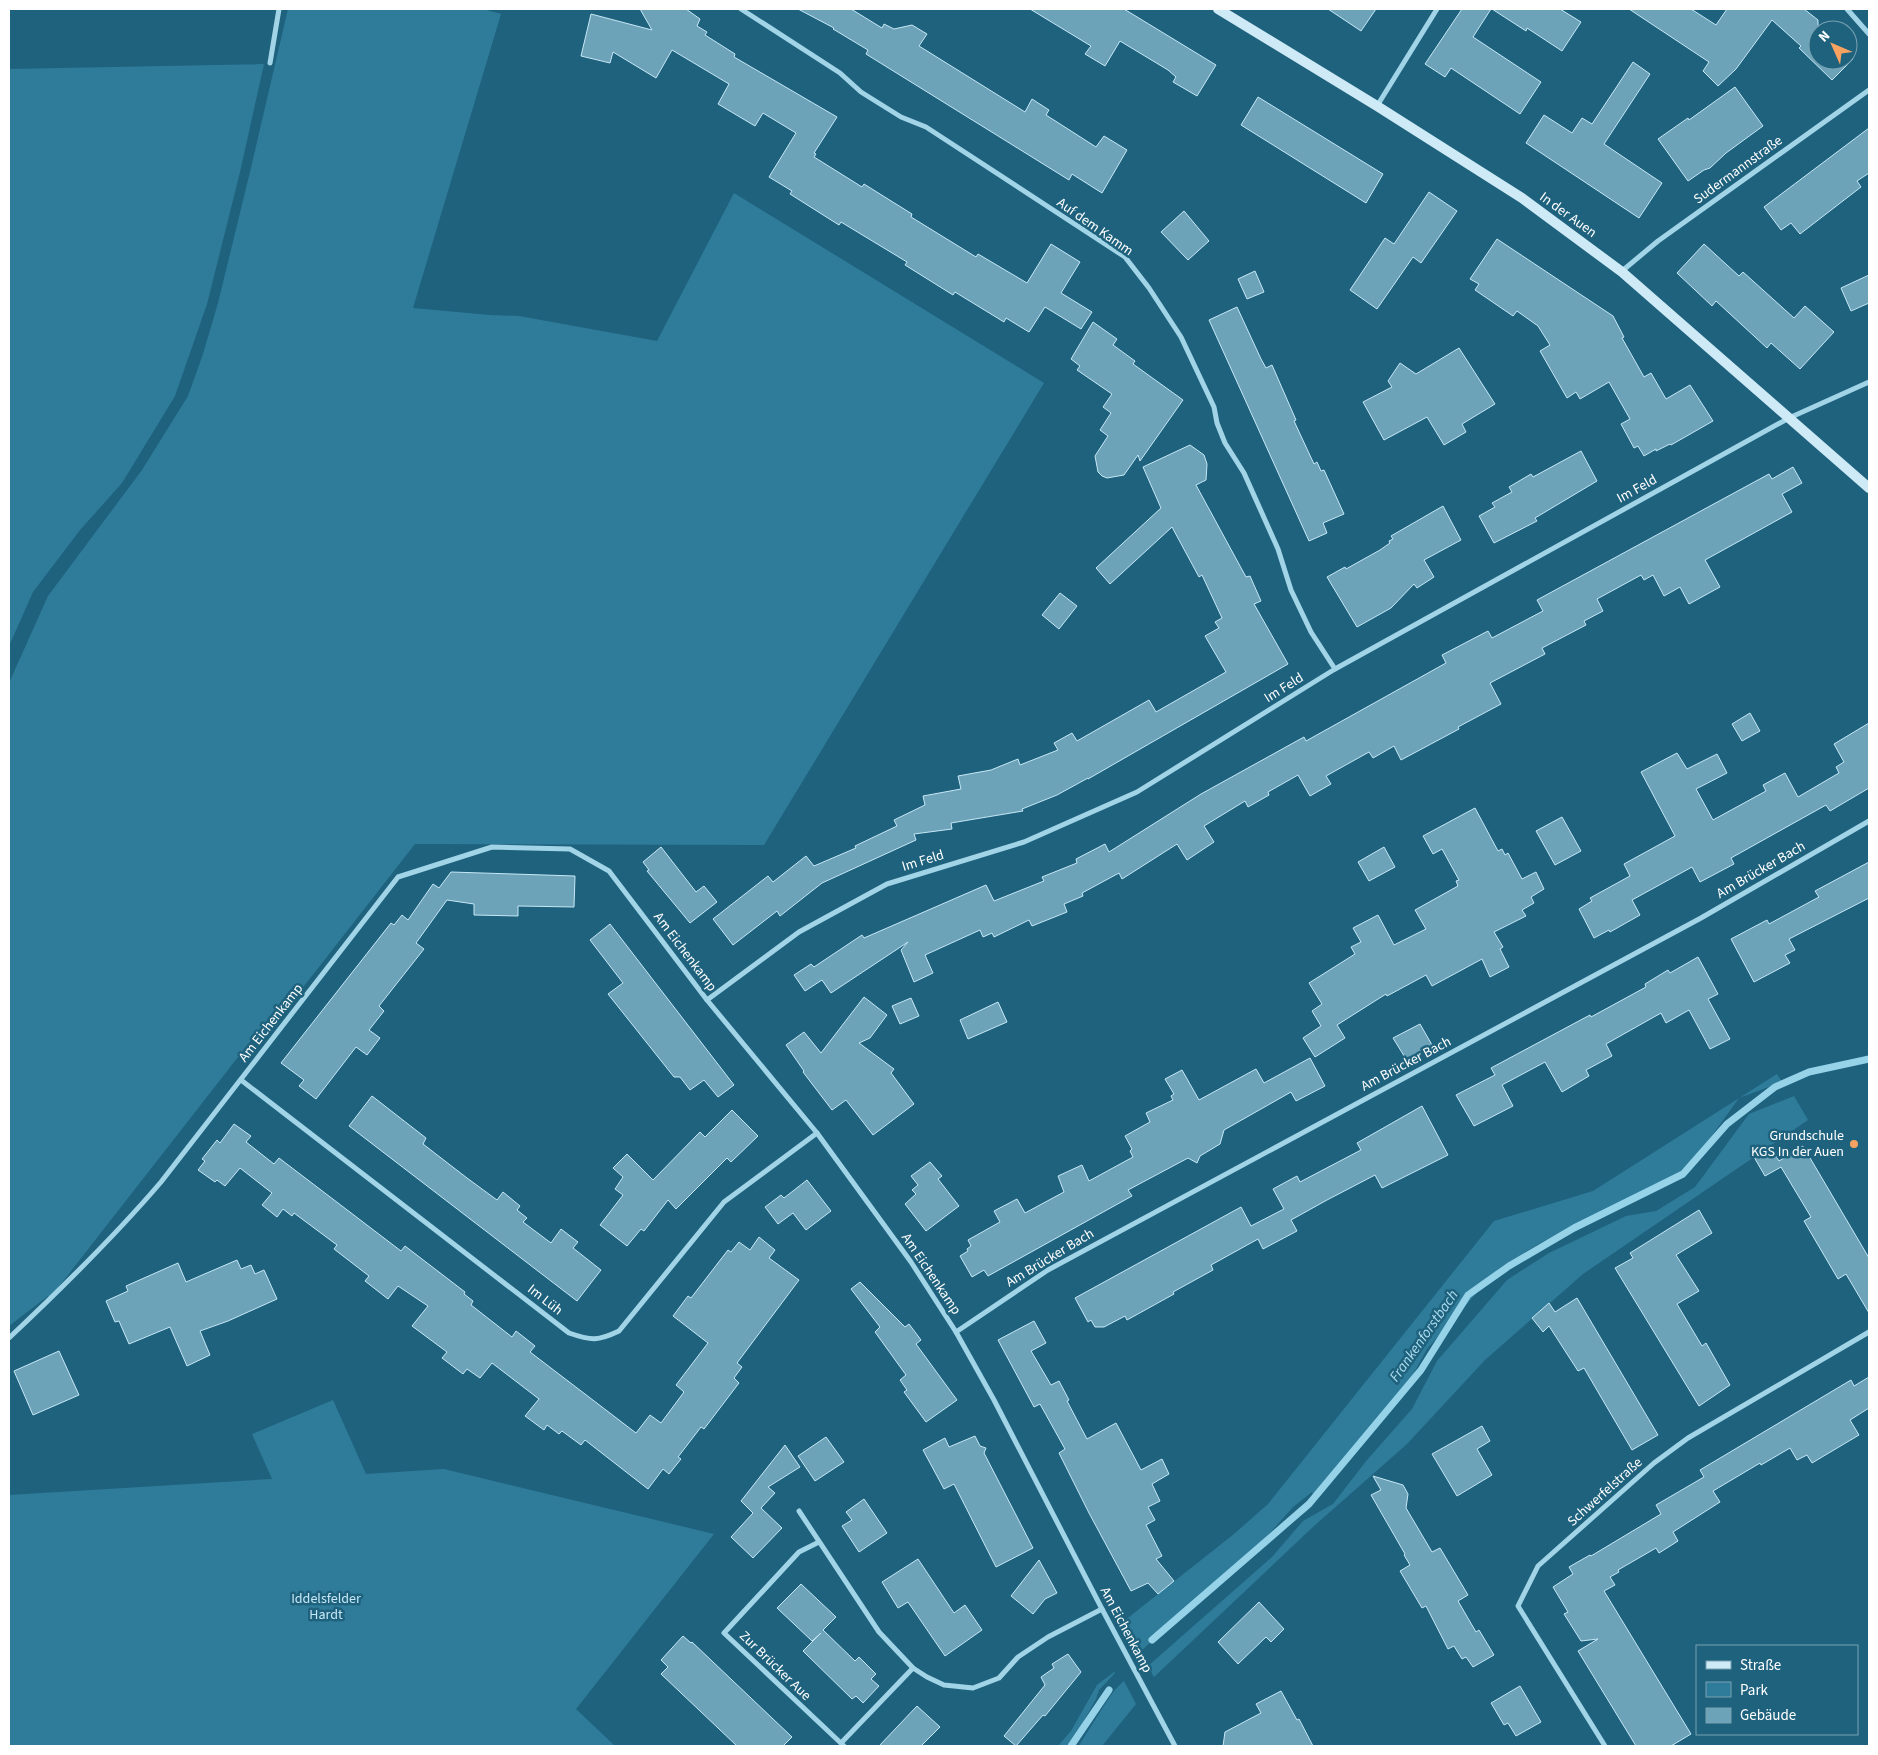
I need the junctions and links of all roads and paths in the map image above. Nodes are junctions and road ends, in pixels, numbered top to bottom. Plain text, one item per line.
1 (279, 9) edge
2 (741, 9) edge
3 (1218, 9) edge
4 (1438, 9) edge
5 (1847, 9) edge
6 (1869, 34) edge
7 (270, 63) dead end
8 (1869, 90) edge
9 (1377, 106) junction
10 (1622, 272) junction
11 (1869, 382) edge
12 (1789, 418) junction
13 (1869, 488) edge
14 (1335, 669) junction
15 (1869, 821) edge
16 (708, 1000) junction
17 (241, 1080) junction
18 (817, 1133) junction
19 (956, 1332) junction
20 (1869, 1332) edge
21 (9, 1338) edge
22 (799, 1511) dead end
23 (819, 1542) junction
24 (1102, 1610) junction
25 (913, 1668) junction
26 (842, 1745) edge
27 (1175, 1746) edge
28 (1605, 1746) edge

1 - 7 street
2 - 14 street, Auf dem Kamm
3 - 9 street, In der Auen
4 - 9 street
5 - 6 street
8 - 10 street, Sudermannstraße
9 - 10 street, In der Auen
10 - 12 street, In der Auen
11 - 12 street, Im Feld
12 - 13 street, In der Auen
12 - 14 street, Im Feld
14 - 16 street, Im Feld
15 - 19 street, Am Brücker Bach
16 - 17 street, Am Eichenkamp
16 - 18 street, Am Eichenkamp
17 - 18 street, Im Lüh
17 - 21 street, Am Eichenkamp
18 - 19 street, Am Eichenkamp
19 - 24 street, Am Eichenkamp
20 - 28 street, Schwerfelstraße
22 - 23 street
23 - 25 street
23 - 26 street, Zur Brücker Aue
24 - 25 street
24 - 27 street, Am Eichenkamp
25 - 26 street, Zur Brücker Aue

